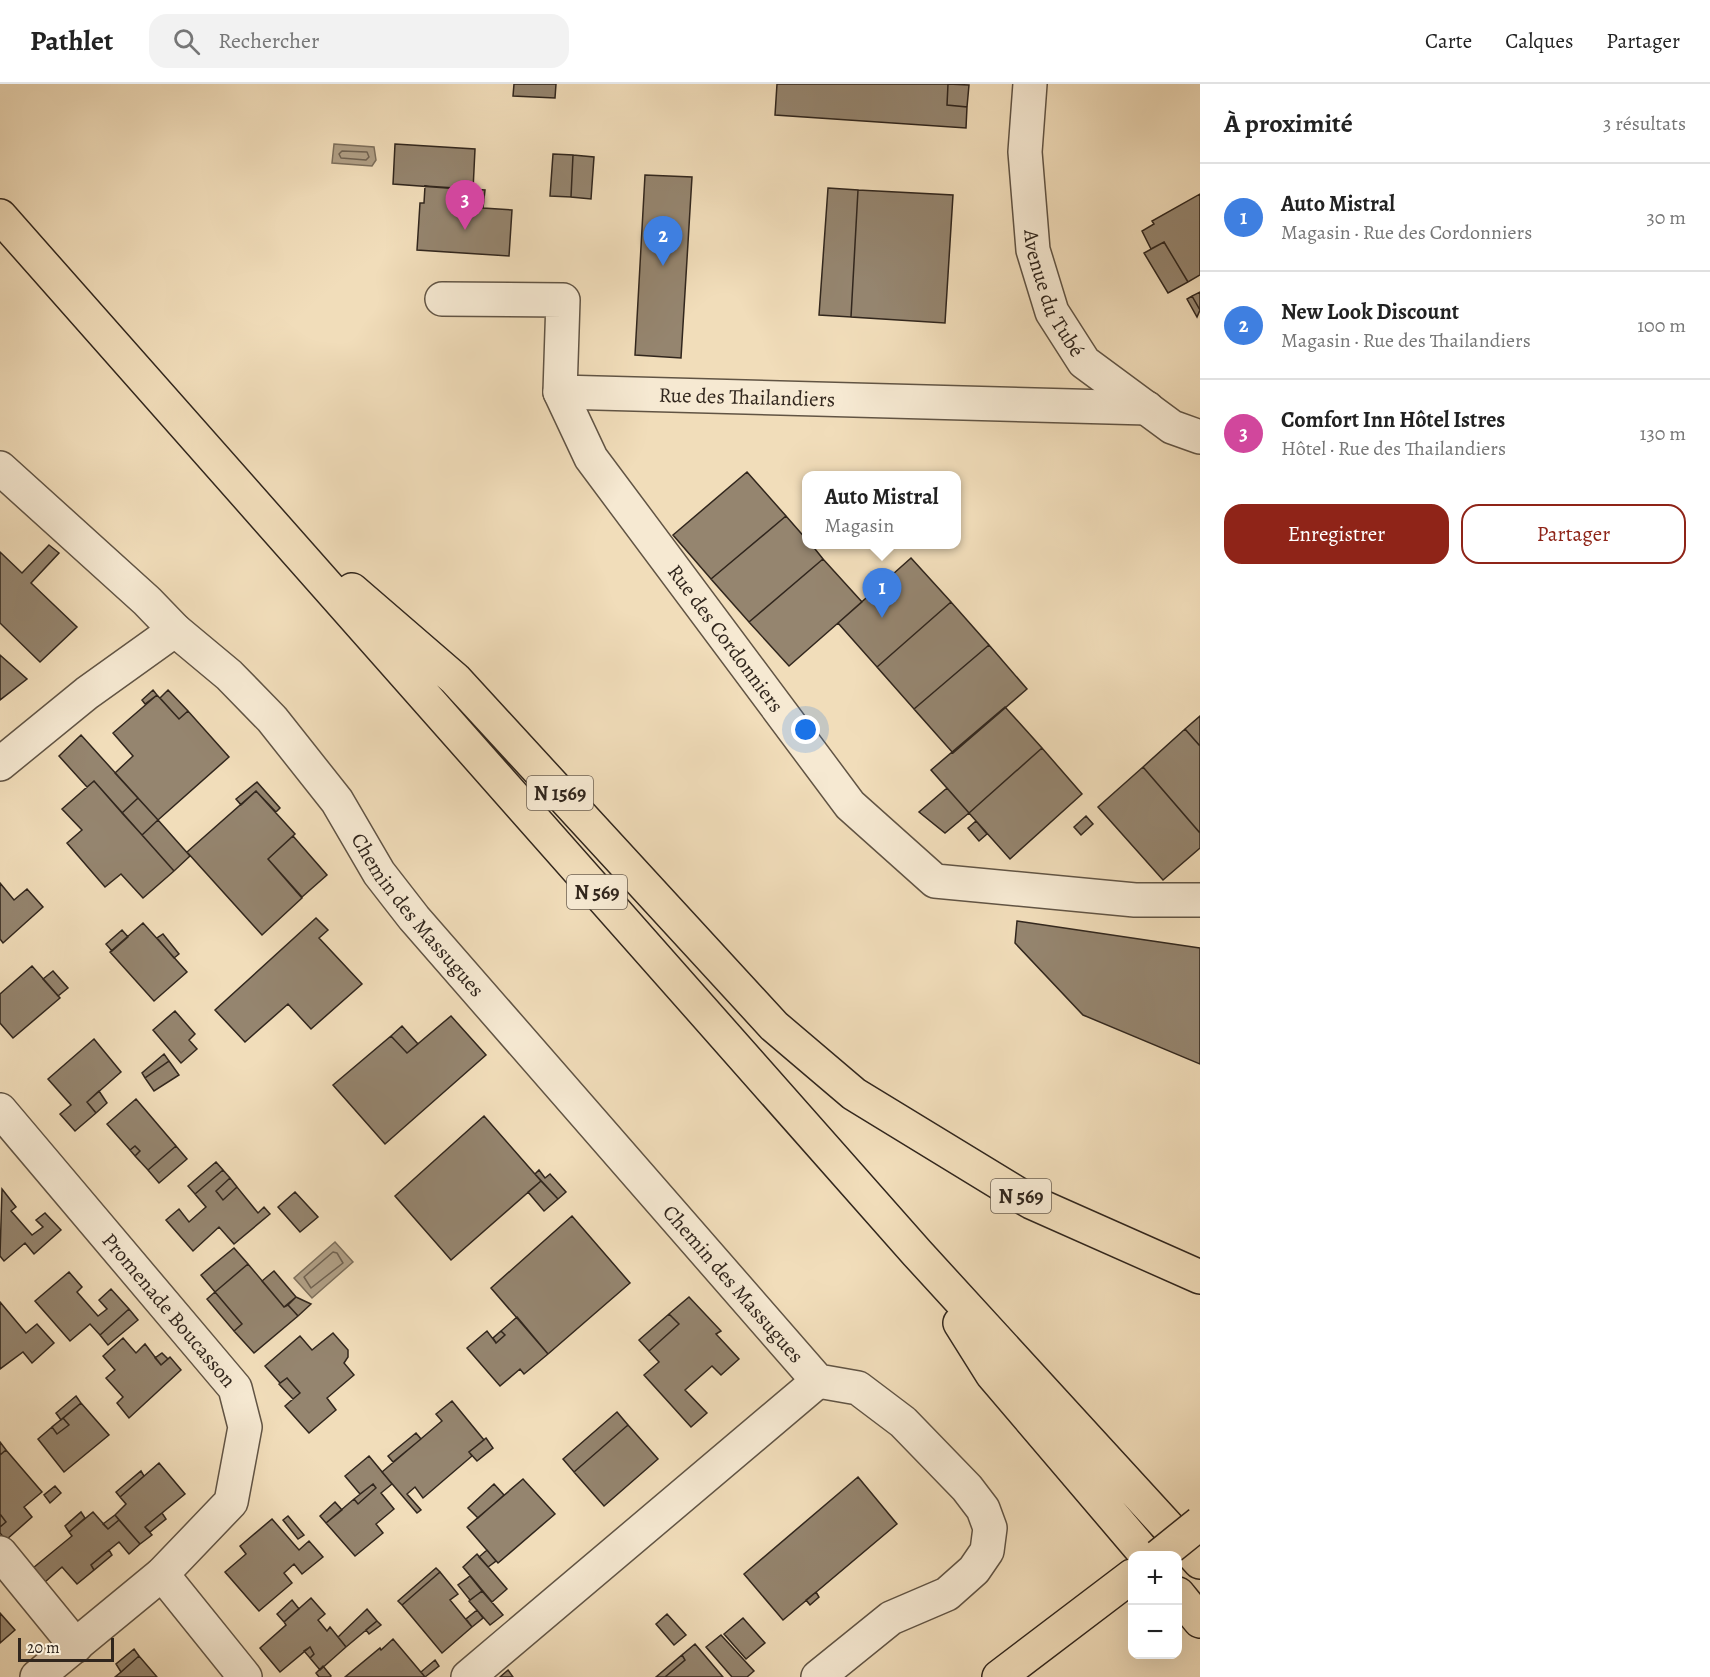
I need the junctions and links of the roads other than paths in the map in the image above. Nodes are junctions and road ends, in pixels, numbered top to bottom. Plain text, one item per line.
1 (1030, 84) edge
2 (0, 216) edge
3 (442, 299) dead end
4 (560, 392) junction
5 (1147, 408) junction
6 (1200, 437) edge
7 (0, 468) edge
8 (253, 504) junction
9 (175, 630) junction
10 (0, 764) edge
11 (1200, 900) edge
12 (854, 1094) joint
13 (1, 1112) edge
14 (917, 1253) junction
15 (1200, 1277) edge
16 (818, 1381) junction
17 (1200, 1523) edge
18 (1143, 1551) edge
19 (1165, 1551) edge
20 (0, 1553) edge
21 (1200, 1562) edge
22 (162, 1574) junction
23 (1128, 1579) edge
24 (1182, 1599) edge
25 (1200, 1621) edge
26 (76, 1646) junction
27 (37, 1677) edge
28 (244, 1677) edge
29 (468, 1677) edge
30 (818, 1677) edge
31 (999, 1677) edge

1 - 5 street, Avenue du Tubé
2 - 8 main road, N 569
3 - 4 street
4 - 5 street, Rue des Thailandiers
4 - 11 street, Rue des Cordonniers
5 - 6 street, Avenue du Tubé
7 - 9 street, Chemin des Massugues
8 - 12 main road, N 1569
8 - 14 main road, N 569
9 - 10 street
9 - 16 street, Chemin des Massugues
12 - 15 main road, N 569
13 - 22 street, Promenade Boucasson
14 - 18 main road, N 569
14 - 21 main road, N 569
16 - 29 street, Chemin des Massugues
16 - 30 street, Chemin des Massugues
17 - 19 main road, bridge
20 - 26 street
22 - 26 street, Promenade Boucasson
22 - 28 street
23 - 31 main road
24 - 25 main road
26 - 27 street, Promenade Boucasson

